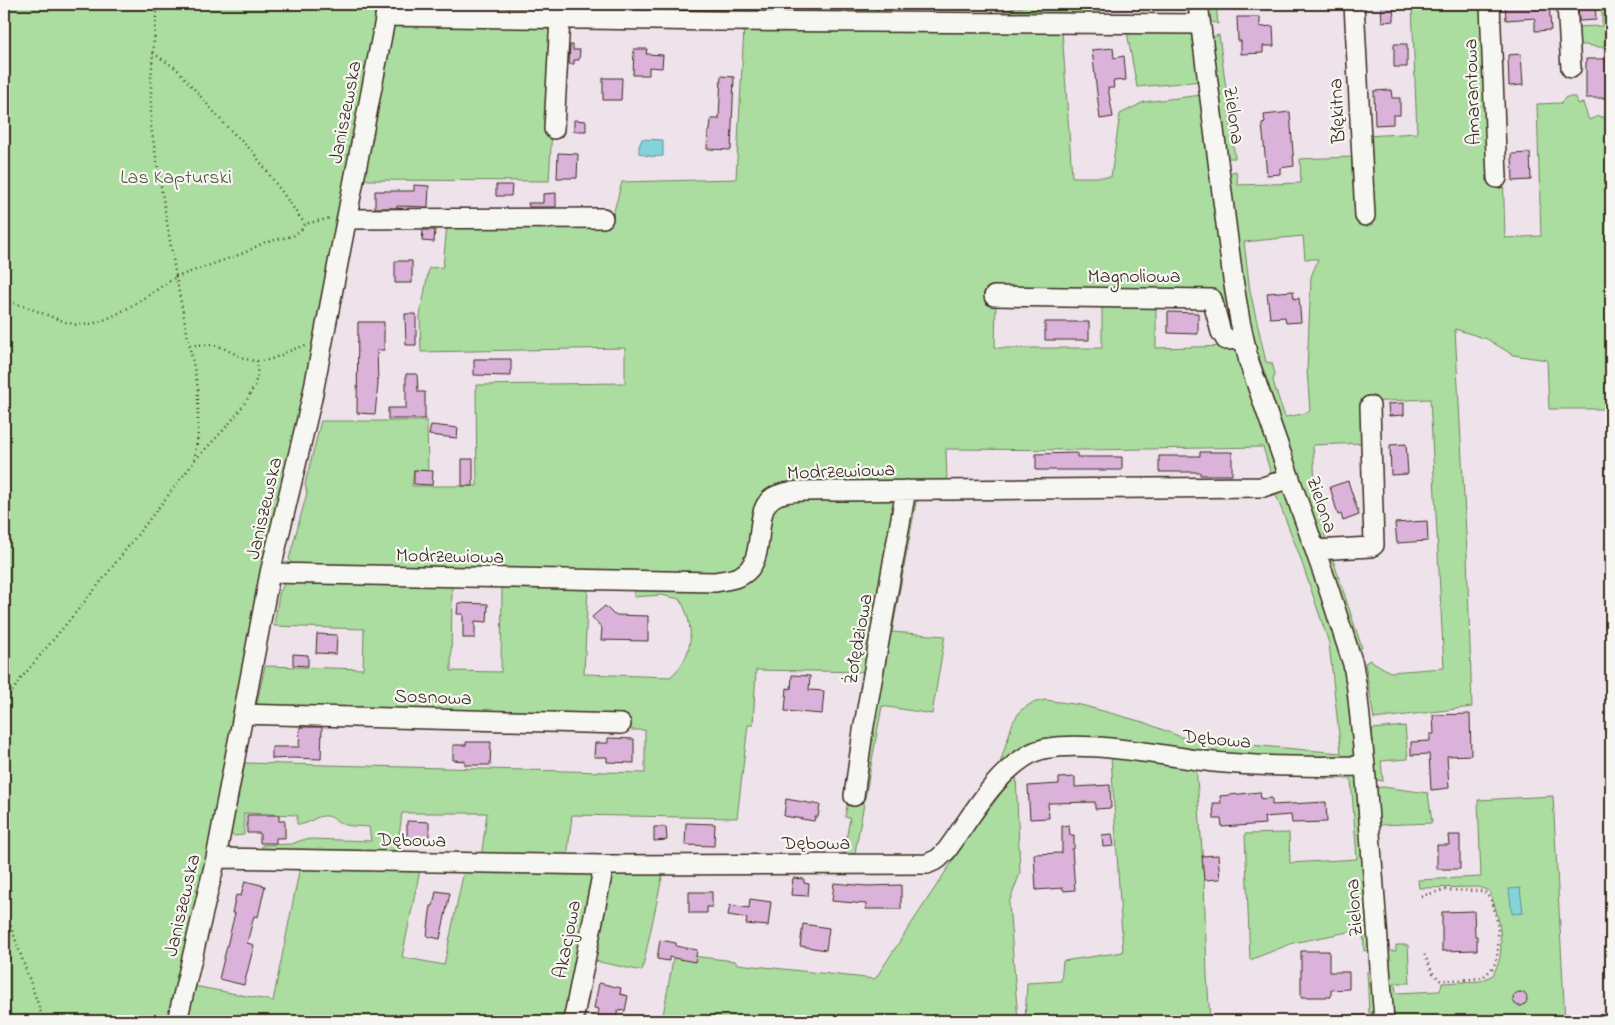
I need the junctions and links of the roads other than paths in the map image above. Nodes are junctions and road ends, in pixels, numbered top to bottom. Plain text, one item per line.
1 (1198, 4) edge
2 (1354, 4) edge
3 (1490, 4) edge
4 (1567, 4) edge
5 (387, 10) edge
6 (560, 18) junction
7 (1200, 24) junction
8 (1571, 68) dead end
9 (554, 129) dead end
10 (1497, 178) dead end
11 (347, 216) junction
12 (1365, 216) dead end
13 (603, 218) dead end
14 (994, 296) dead end
15 (1244, 339) junction
16 (1370, 406) dead end
17 (1290, 478) junction
18 (906, 490) junction
19 (1315, 550) junction
20 (270, 573) junction
21 (243, 714) junction
22 (622, 724) dead end
23 (1365, 766) junction
24 (854, 796) dead end
25 (216, 858) junction
26 (604, 865) junction
27 (177, 1021) edge
28 (573, 1021) edge
29 (1384, 1021) edge

1 - 7 street, Zielona
2 - 12 street, Błękitna
3 - 10 street, Amarantowa
4 - 8 street
5 - 6 street
5 - 11 street, Janiszewska
6 - 7 street
6 - 9 street
7 - 15 street, Zielona
11 - 13 street
11 - 20 street, Janiszewska
14 - 15 street, Magnoliowa
15 - 17 street, Zielona
16 - 19 street
17 - 18 street, Modrzewiowa
17 - 19 street, Zielona
18 - 20 street, Modrzewiowa
18 - 24 street, Żołędziowa
19 - 23 street, Zielona
20 - 21 street, Janiszewska
21 - 22 street, Sosnowa
21 - 25 street, Janiszewska
23 - 26 street, Dębowa
23 - 29 street, Zielona
25 - 26 street, Dębowa
25 - 27 street, Janiszewska
26 - 28 street, Akacjowa

